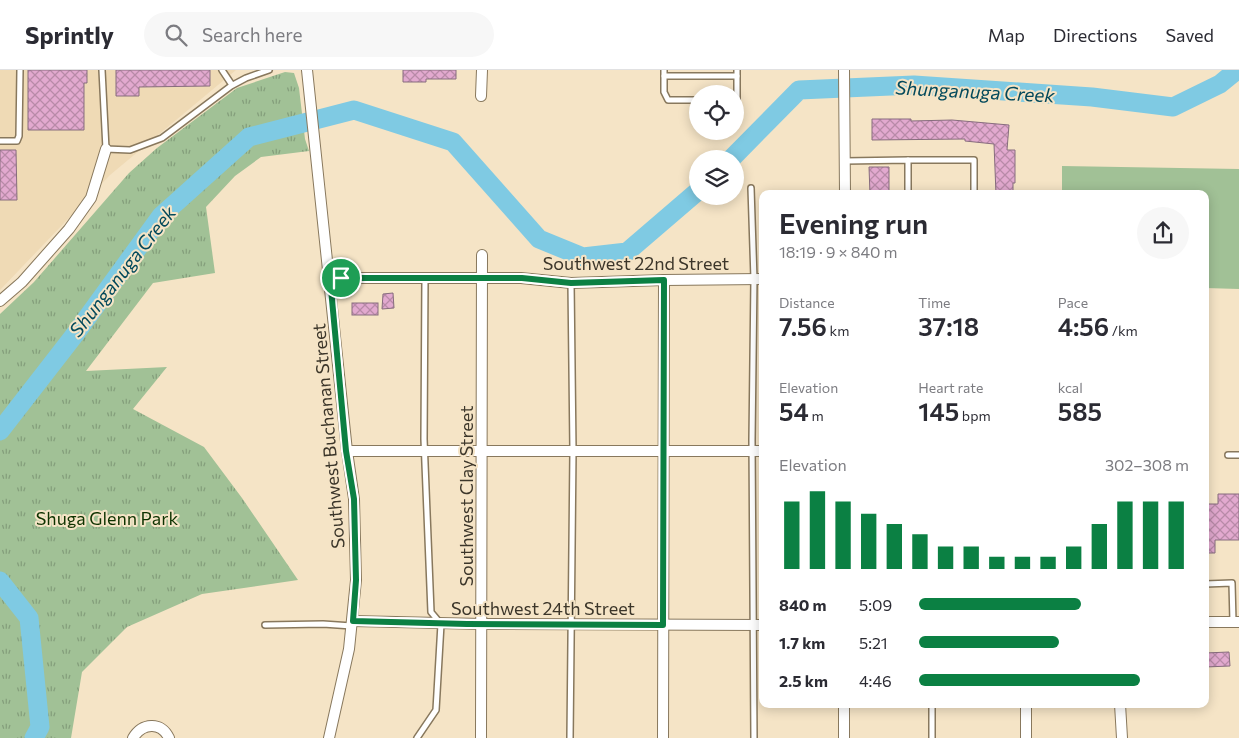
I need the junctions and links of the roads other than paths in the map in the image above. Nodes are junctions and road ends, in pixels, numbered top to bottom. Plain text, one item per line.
1 (20, 70) edge
2 (102, 70) edge
3 (222, 70) edge
4 (269, 70) edge
5 (308, 70) edge
6 (482, 70) edge
7 (844, 70) edge
8 (664, 73) edge
9 (737, 73) edge
10 (232, 85) junction
11 (481, 96) dead end
12 (689, 100) edge
13 (0, 141) edge
14 (106, 149) junction
15 (908, 160) junction
16 (845, 161) junction
17 (751, 188) dead end
18 (845, 190) edge
19 (908, 190) edge
20 (974, 190) edge
21 (482, 255) dead end
22 (330, 278) junction
23 (425, 278) junction
24 (482, 278) junction
25 (758, 279) edge
26 (664, 280) junction
27 (571, 283) junction
28 (0, 301) edge
29 (346, 451) junction
30 (573, 451) junction
31 (757, 451) edge
32 (424, 452) junction
33 (482, 452) junction
34 (663, 452) junction
35 (1228, 455) dead end
36 (1239, 455) edge
37 (1209, 584) edge
38 (1209, 622) edge
39 (1236, 622) edge
40 (353, 624) junction
41 (441, 624) junction
42 (482, 624) junction
43 (265, 625) dead end
44 (571, 625) junction
45 (663, 625) junction
46 (758, 625) edge
47 (844, 708) edge
48 (932, 708) edge
49 (1026, 708) edge
50 (1120, 708) edge
51 (133, 738) edge
52 (169, 738) edge
53 (330, 738) edge
54 (417, 738) edge
55 (482, 738) edge
56 (570, 738) edge
57 (663, 738) edge
58 (754, 738) edge
59 (844, 738) edge
60 (932, 738) edge
61 (1026, 738) edge
62 (1122, 738) edge

1 - 13 lane
2 - 14 lane
3 - 10 lane
4 - 10 lane
5 - 22 street, Southwest Buchanan Street
6 - 11 street
7 - 16 street
8 - 9 lane
8 - 12 lane
10 - 14 lane
14 - 28 street
15 - 16 lane
15 - 19 lane
15 - 20 lane
16 - 18 street
17 - 25 lane
21 - 24 street, Southwest Clay Street
22 - 23 street, Southwest 22nd Street
22 - 29 street, Southwest Buchanan Street
23 - 24 street, Southwest 22nd Street
23 - 32 lane
24 - 27 street, Southwest 22nd Street
24 - 33 street, Southwest Clay Street
25 - 26 street, Southwest 22nd Street
25 - 31 lane
26 - 27 street, Southwest 22nd Street
26 - 34 street
27 - 30 lane
29 - 32 street
29 - 40 street, Southwest Buchanan Street
30 - 33 street
30 - 34 street
30 - 44 lane
31 - 34 street
31 - 46 lane
32 - 33 street
32 - 41 lane
33 - 42 street, Southwest Clay Street
34 - 45 street
35 - 36 lane
37 - 39 lane
38 - 39 street
40 - 41 street, Southwest 24th Street
40 - 43 lane
40 - 53 street, Southwest Buchanan Street
41 - 42 street, Southwest 24th Street
41 - 54 lane
42 - 44 street, Southwest 24th Street
42 - 55 street, Southwest Clay Street
44 - 45 street, Southwest 24th Street
44 - 56 lane
45 - 46 street, Southwest 24th Street
45 - 57 street
46 - 58 lane
47 - 59 street
48 - 60 lane
49 - 61 street
50 - 62 street
51 - 52 street

